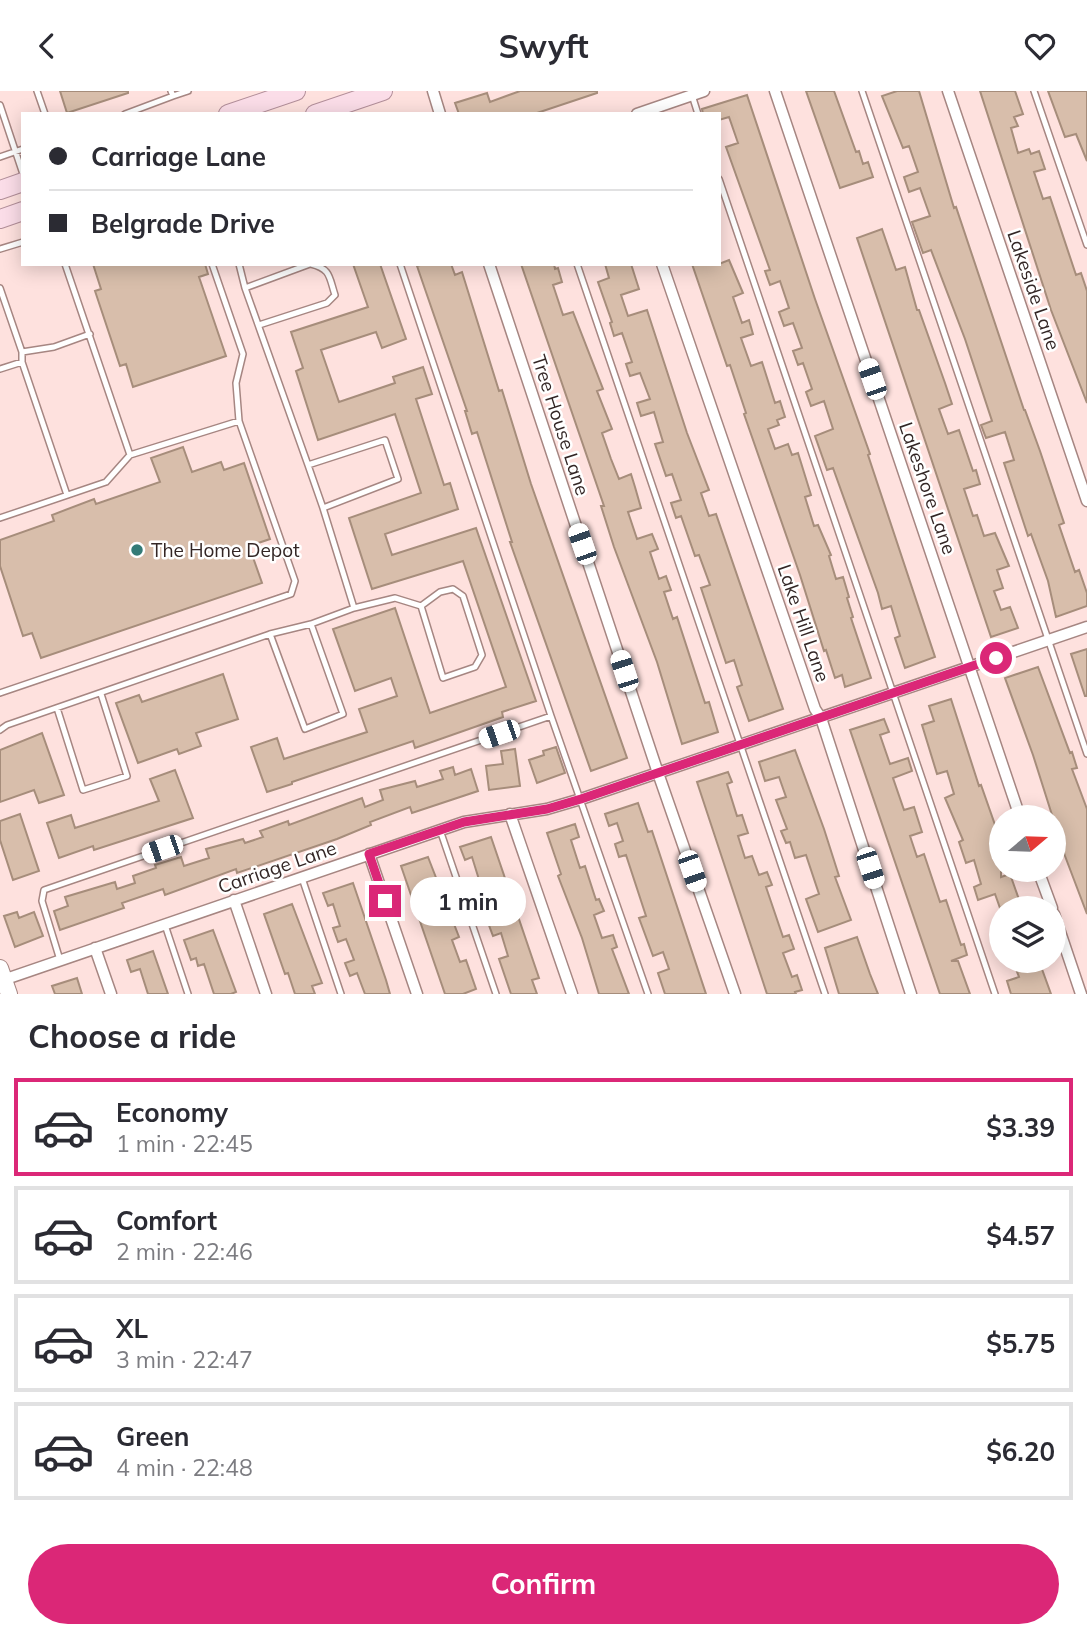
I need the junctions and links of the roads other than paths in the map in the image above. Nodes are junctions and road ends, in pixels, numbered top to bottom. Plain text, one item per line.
1 (37, 91) edge
2 (188, 91) edge
3 (296, 91) edge
4 (382, 91) edge
5 (433, 91) edge
6 (704, 91) edge
7 (775, 91) edge
8 (862, 91) edge
9 (948, 91) edge
10 (1034, 91) edge
11 (172, 94) edge
12 (692, 95) junction
13 (0, 105) edge
14 (335, 111) edge
15 (44, 112) edge
16 (130, 112) edge
17 (232, 112) edge
18 (439, 112) edge
19 (643, 112) edge
20 (697, 112) edge
21 (21, 150) edge
22 (16, 151) junction
23 (0, 157) edge
24 (21, 167) edge
25 (21, 183) edge
26 (721, 185) edge
27 (0, 190) edge
28 (21, 212) edge
29 (0, 219) edge
30 (21, 242) edge
31 (1087, 245) edge
32 (0, 249) edge
33 (66, 266) edge
34 (213, 266) edge
35 (240, 266) edge
36 (305, 266) edge
37 (319, 266) edge
38 (401, 266) edge
39 (490, 266) edge
40 (579, 266) edge
41 (663, 266) edge
42 (0, 288) edge
43 (245, 288) junction
44 (258, 325) junction
45 (90, 334) junction
46 (22, 352) junction
47 (22, 362) junction
48 (0, 369) edge
49 (239, 421) junction
50 (130, 455) junction
51 (308, 465) junction
52 (67, 495) junction
53 (1087, 501) edge
54 (323, 508) junction
55 (0, 518) edge
56 (421, 606) junction
57 (354, 608) junction
58 (311, 624) junction
59 (1087, 627) edge
60 (270, 634) junction
61 (1048, 641) junction
62 (969, 667) junction
63 (0, 693) edge
64 (894, 693) junction
65 (101, 694) junction
66 (57, 708) junction
67 (551, 716) junction
68 (821, 718) junction
69 (0, 730) edge
70 (740, 745) junction
71 (1087, 754) edge
72 (658, 773) junction
73 (581, 799) junction
74 (1016, 805) edge
75 (510, 814) junction
76 (440, 830) junction
77 (369, 854) junction
78 (302, 877) junction
79 (234, 901) junction
80 (164, 925) junction
81 (95, 949) junction
82 (1066, 950) edge
83 (60, 960) junction
84 (3, 981) edge
85 (111, 994) edge
86 (188, 994) edge
87 (266, 994) edge
88 (341, 994) edge
89 (417, 994) edge
90 (496, 994) edge
91 (572, 994) edge
92 (648, 994) edge
93 (735, 994) edge
94 (825, 994) edge
95 (911, 994) edge
96 (995, 994) edge
97 (1081, 994) edge

1 - 15 lane
2 - 11 lane
3 - 17 main road
4 - 14 main road
5 - 18 street
6 - 12 street
7 - 62 street, Lakeshore Lane
8 - 61 lane
9 - 53 street, Lakeside Lane
10 - 31 lane
11 - 16 lane
12 - 19 street
12 - 20 lane
13 - 22 lane
21 - 22 lane
22 - 23 lane
22 - 24 lane
25 - 27 main road
26 - 64 lane
28 - 29 main road
30 - 32 lane
33 - 45 lane
34 - 49 lane
35 - 43 lane
36 - 43 lane
37 - 44 lane
38 - 67 lane
39 - 72 street, Tree House Lane
40 - 70 lane
41 - 68 street, Lake Hill Lane
42 - 46 lane
43 - 44 lane
44 - 51 lane
45 - 46 lane
45 - 50 lane
46 - 47 lane
47 - 48 lane
47 - 52 lane
49 - 50 lane
49 - 63 lane
50 - 52 lane
51 - 54 lane
51 - 54 lane
52 - 55 lane
54 - 57 lane
56 - 56 lane
56 - 57 lane
57 - 58 lane
58 - 60 lane
58 - 60 lane
59 - 61 street, Carriage Lane
60 - 65 lane
61 - 62 street, Carriage Lane
61 - 71 lane
62 - 64 street, Carriage Lane
62 - 74 street, Lakeshore Lane
64 - 68 street, Carriage Lane
64 - 96 lane
65 - 66 lane
65 - 66 lane
66 - 69 lane
67 - 73 lane
67 - 83 lane
68 - 70 street, Carriage Lane
68 - 95 street, Lake Hill Lane
70 - 72 street, Carriage Lane
70 - 94 lane
72 - 73 street, Carriage Lane
72 - 93 street, Tree House Lane
73 - 75 street, Carriage Lane
73 - 92 lane
75 - 76 street, Carriage Lane
75 - 91 street
76 - 77 street, Carriage Lane
76 - 90 lane
77 - 78 street, Carriage Lane
77 - 89 street
78 - 79 street, Carriage Lane
78 - 88 lane
79 - 80 street, Carriage Lane
79 - 87 street
80 - 81 street, Carriage Lane
80 - 86 lane
81 - 83 street, Carriage Lane
81 - 85 street
82 - 97 street
83 - 84 street, Carriage Lane

